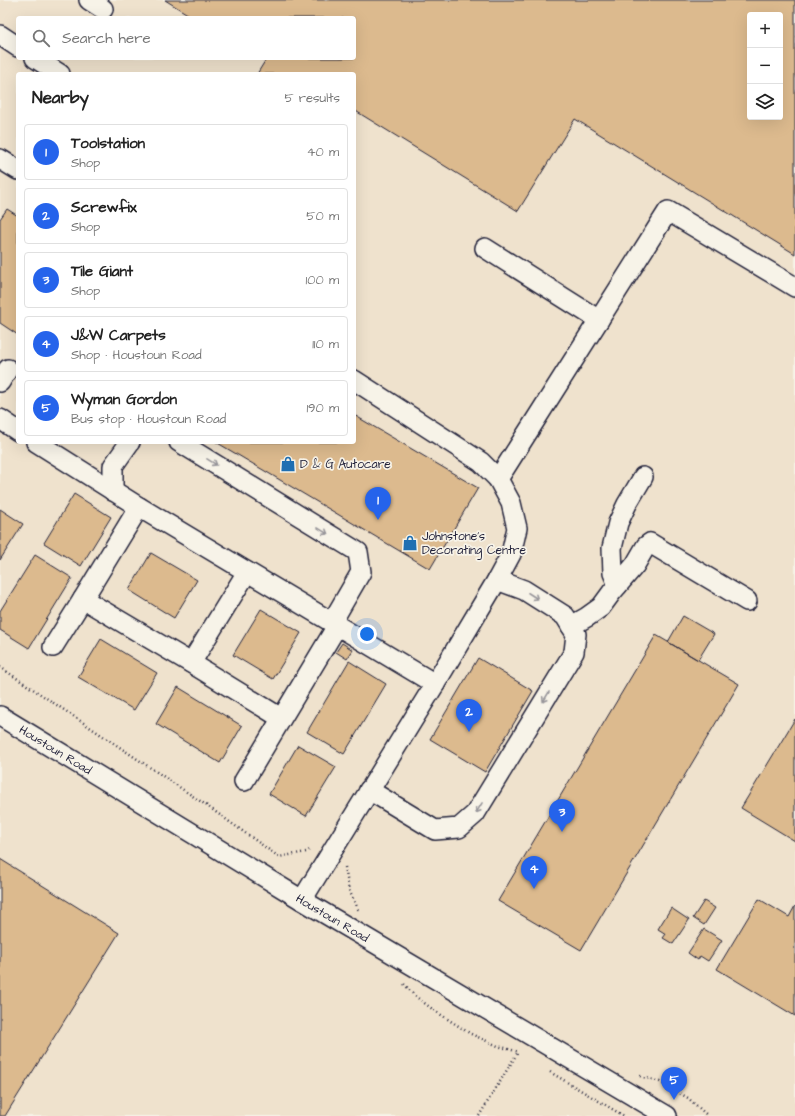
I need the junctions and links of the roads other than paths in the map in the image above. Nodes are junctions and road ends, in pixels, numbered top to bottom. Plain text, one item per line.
1 (0, 35) edge
2 (16, 46) edge
3 (38, 60) edge
4 (57, 72) edge
5 (0, 159) edge
6 (16, 169) edge
7 (485, 248) dead end
8 (795, 287) edge
9 (599, 320) junction
10 (356, 381) edge
11 (0, 420) edge
12 (16, 430) edge
13 (39, 444) edge
14 (129, 444) edge
15 (182, 444) edge
16 (643, 477) dead end
17 (498, 479) junction
18 (113, 490) junction
19 (139, 507) junction
20 (247, 572) junction
21 (497, 580) junction
22 (618, 585) junction
23 (83, 600) junction
24 (747, 601) dead end
25 (335, 624) junction
26 (571, 626) junction
27 (53, 647) dead end
28 (192, 663) junction
29 (435, 684) junction
30 (0, 716) edge
31 (281, 718) junction
32 (244, 781) dead end
33 (369, 790) junction
34 (302, 900) junction
35 (667, 1116) edge

1 - 2 street
3 - 4 street
5 - 6 street
7 - 9 street
8 - 9 street
9 - 17 street
10 - 17 street
11 - 12 street
13 - 18 street
14 - 18 street
15 -> 25 street
16 - 22 street
17 - 21 street
18 - 19 street
19 - 20 street
19 - 23 street
20 - 25 street
20 - 28 street
21 -> 26 street
21 - 29 street
22 - 24 street
22 - 26 street
23 - 27 street
23 - 28 street
25 - 29 street
25 - 31 street
26 -> 33 street
28 - 31 street
29 - 33 street
30 - 34 street, Houstoun Road
31 - 32 street
33 - 34 street
34 - 35 street, Houstoun Road

